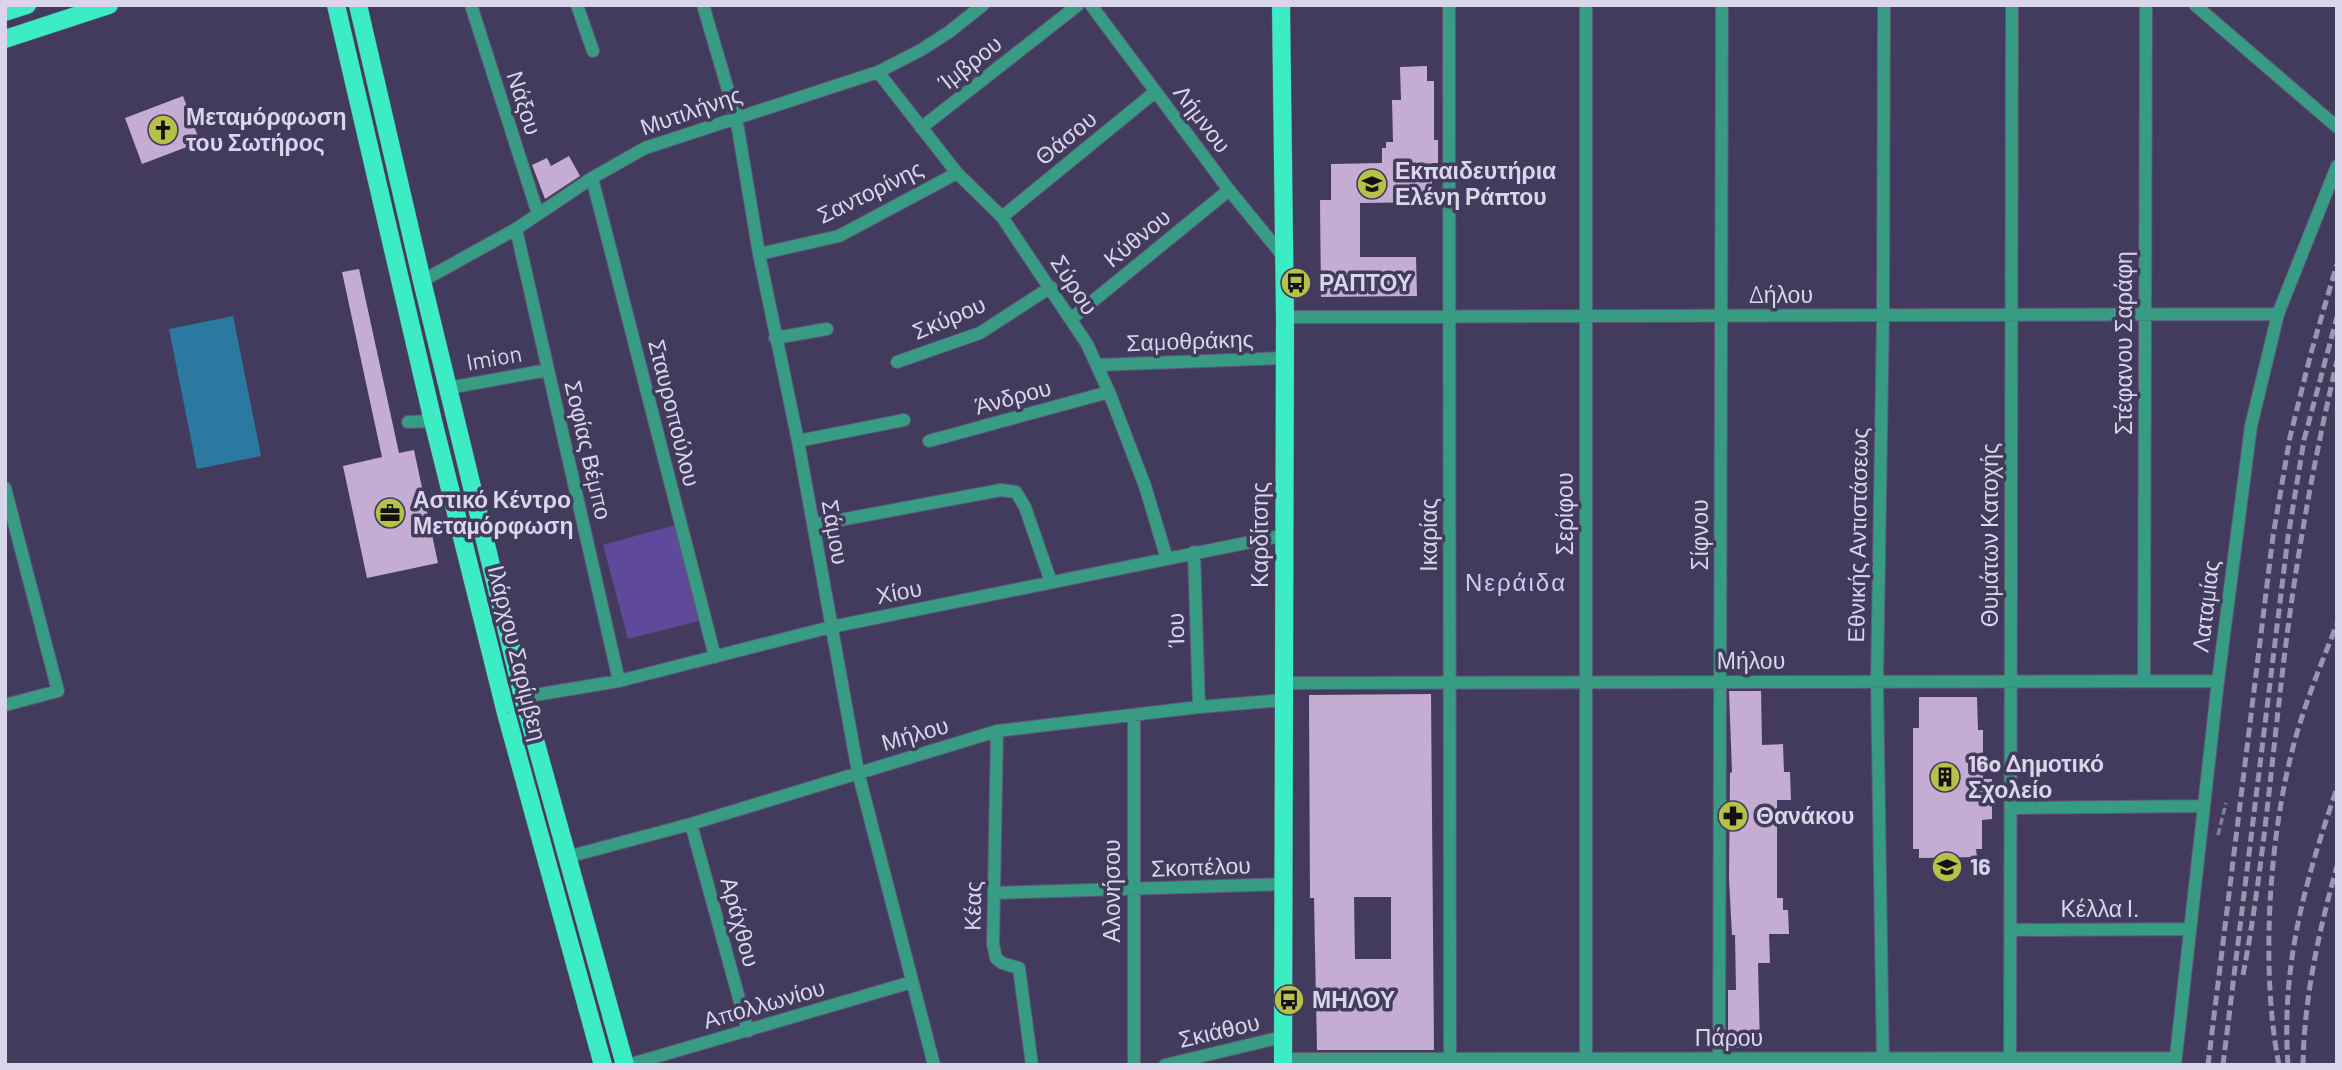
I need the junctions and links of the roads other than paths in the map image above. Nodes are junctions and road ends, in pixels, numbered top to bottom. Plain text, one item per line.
1 (27, 5) edge
2 (109, 5) edge
3 (336, 5) edge
4 (358, 5) edge
5 (471, 5) edge
6 (577, 5) edge
7 (703, 5) edge
8 (983, 5) edge
9 (1078, 5) edge
10 (1091, 5) edge
11 (1281, 5) edge
12 (1449, 5) edge
13 (1586, 5) edge
14 (1722, 5) edge
15 (1884, 5) edge
16 (2012, 5) edge
17 (2146, 5) edge
18 (2195, 5) edge
19 (5, 12) edge
20 (5, 39) edge
21 (593, 51) dead end
22 (878, 72) junction
23 (1155, 92) junction
24 (736, 117) junction
25 (2337, 127) edge
26 (921, 128) junction
27 (2337, 166) edge
28 (957, 173) junction
29 (592, 178) junction
30 (1229, 190) junction
31 (538, 214) junction
32 (1002, 217) junction
33 (516, 229) junction
34 (759, 254) junction
35 (1283, 256) junction
36 (422, 281) junction
37 (1051, 287) junction
38 (2278, 314) junction
39 (1883, 315) junction
40 (2011, 315) junction
41 (2145, 315) junction
42 (1449, 316) junction
43 (1586, 316) junction
44 (1721, 316) junction
45 (1284, 317) junction
46 (1071, 319) junction
47 (827, 329) dead end
48 (775, 338) junction
49 (1284, 358) junction
50 (897, 362) dead end
51 (1097, 365) junction
52 (548, 370) junction
53 (448, 388) junction
54 (1109, 392) junction
55 (904, 420) dead end
56 (433, 421) junction
57 (408, 422) dead end
58 (798, 441) junction
59 (929, 441) dead end
60 (5, 488) edge
61 (813, 525) junction
62 (1285, 535) junction
63 (1194, 552) junction
64 (1167, 559) junction
65 (1051, 582) junction
66 (831, 627) junction
67 (715, 657) junction
68 (619, 681) junction
69 (2011, 681) junction
70 (2144, 681) junction
71 (2218, 681) junction
72 (1586, 682) junction
73 (1720, 682) junction
74 (1877, 682) junction
75 (1450, 683) junction
76 (1285, 692) junction
77 (523, 697) junction
78 (5, 705) edge
79 (1199, 707) junction
80 (1134, 716) junction
81 (997, 731) junction
82 (858, 772) junction
83 (2204, 806) junction
84 (2011, 808) junction
85 (691, 824) junction
86 (567, 857) junction
87 (1284, 884) junction
88 (1133, 890) junction
89 (993, 893) junction
90 (2190, 929) junction
91 (2011, 930) junction
92 (912, 982) junction
93 (748, 1031) junction
94 (1282, 1037) junction
95 (2010, 1061) edge
96 (2175, 1061) edge
97 (1283, 1062) edge
98 (1450, 1062) edge
99 (1586, 1062) edge
100 (1719, 1062) edge
101 (1883, 1062) edge
102 (603, 1065) edge
103 (627, 1065) edge
104 (934, 1065) edge
105 (1032, 1065) edge
106 (1135, 1065) edge
107 (1165, 1065) edge

1 - 19 main road
2 - 20 main road
3 - 56 main road, Ιλάρχου Σαρίμβεη
4 - 36 main road, Ιλάρχου Σαρίμβεη
5 - 31 street, Νάξου
6 - 21 street
7 - 24 street, Σάμου
8 - 22 street, Μυτιλήνης
9 - 26 street, Ίμβρου
10 - 23 street, Λήμνου
11 - 35 main road, Καρδίτσης
12 - 42 street, Ικαρίας
13 - 43 street, Σερίφου
14 - 44 street, Σίφνου
15 - 39 street, Εθνικής Αντιστάσεως
16 - 40 street, Θυμάτων Κατοχής
17 - 41 street, Στέφανου Σαράφη
18 - 25 street
22 - 24 street, Μυτιλήνης
22 - 26 street, Σύρου
23 - 30 street, Λήμνου
23 - 32 street, Θάσου
24 - 29 street, Μυτιλήνης
24 - 34 street, Σάμου
26 - 28 street, Σύρου
27 - 38 street, Λαταμίας
28 - 32 street, Σύρου
28 - 34 street, Σαντορίνης
29 - 31 street, Μυτιλήνης
29 - 67 street, Σταυροπούλου
30 - 35 street, Λήμνου
30 - 46 street, Κύθνου
31 - 33 street, Μυτιλήνης
32 - 37 street, Σύρου
33 - 36 street, Μυτιλήνης
33 - 52 street, Σοφίας Βέμπο
34 - 48 street, Σάμου
35 - 45 main road, Καρδίτσης
36 - 53 main road, Ιλάρχου Σαρίμβεη
37 - 46 street, Σύρου
37 - 50 street, Σκύρου
38 - 41 street, Δήλου
38 - 71 street, Λαταμίας
39 - 40 street, Δήλου
39 - 44 street, Δήλου
39 - 74 street, Εθνικής Αντιστάσεως
40 - 41 street, Δήλου
40 - 69 street, Θυμάτων Κατοχής
41 - 70 street, Στέφανου Σαράφη
42 - 43 street, Δήλου
42 - 45 street, Δήλου
42 - 75 street, Ικαρίας
43 - 44 street, Δήλου
43 - 72 street, Σερίφου
44 - 73 street, Σίφνου
45 - 49 main road, Καρδίτσης
46 - 51 street, Σύρου
47 - 48 street
48 - 58 street, Σάμου
49 - 51 street, Σαμοθράκης
49 - 62 main road, Καρδίτσης
51 - 54 street, Σύρου
52 - 53 street, Imion
52 - 68 street, Σοφίας Βέμπο
53 - 77 main road, Ιλάρχου Σαρίμβεη
54 - 59 street, Άνδρου
54 - 64 street, Σύρου
55 - 58 street
56 - 57 street
56 - 102 main road, Ιλάρχου Σαρίμβεη
58 - 61 street, Σάμου
60 - 78 street
61 - 65 street
61 - 66 street, Σάμου
62 - 63 street, Χίου
62 - 76 main road, Καρδίτσης
63 - 64 street, Χίου
63 - 79 street, Ίου
64 - 65 street, Χίου
65 - 66 street, Χίου
66 - 67 street, Χίου
66 - 82 street, Σάμου
67 - 68 street, Χίου
68 - 77 street, Χίου
69 - 70 street, Μήλου
69 - 74 street, Μήλου
69 - 84 street, Θυμάτων Κατοχής
70 - 71 street, Μήλου
71 - 83 street, Λαταμίας
72 - 73 street, Μήλου
72 - 75 street, Μήλου
72 - 99 street, Σερίφου
73 - 74 street, Μήλου
73 - 100 street, Σίφνου
74 - 101 street, Εθνικής Αντιστάσεως
75 - 76 street, Μήλου
75 - 98 street, Ικαρίας
76 - 79 street, Μήλου
76 - 87 main road, Καρδίτσης
77 - 86 main road, Ιλάρχου Σαρίμβεη
79 - 80 street, Μήλου
80 - 81 street, Μήλου
80 - 88 street, Αλονήσου
81 - 82 street, Μήλου
81 - 89 street, Κέας
82 - 85 street, Μήλου
82 - 92 street, Σάμου
83 - 84 street
83 - 90 street, Λαταμίας
84 - 91 street, Θυμάτων Κατοχής
85 - 86 street, Μήλου
85 - 93 street, Αράχθου
86 - 103 main road, Ιλάρχου Σαρίμβεη
87 - 88 street, Σκοπέλου
87 - 94 main road, Καρδίτσης
88 - 89 street, Σκοπέλου
88 - 106 street, Αλονήσου
89 - 105 street, Κέας
90 - 91 street, Κέλλα Ι.
90 - 96 street, Λαταμίας
91 - 95 street, Θυμάτων Κατοχής
92 - 93 street, Απολλωνίου
92 - 104 street, Σάμου
93 - 103 street, Απολλωνίου
94 - 97 main road, Καρδίτσης
94 - 107 street, Σκιάθου
95 - 96 street, Πάρου
95 - 101 street, Πάρου
97 - 98 street, Πάρου
98 - 99 street, Πάρου
99 - 100 street, Πάρου
100 - 101 street, Πάρου

